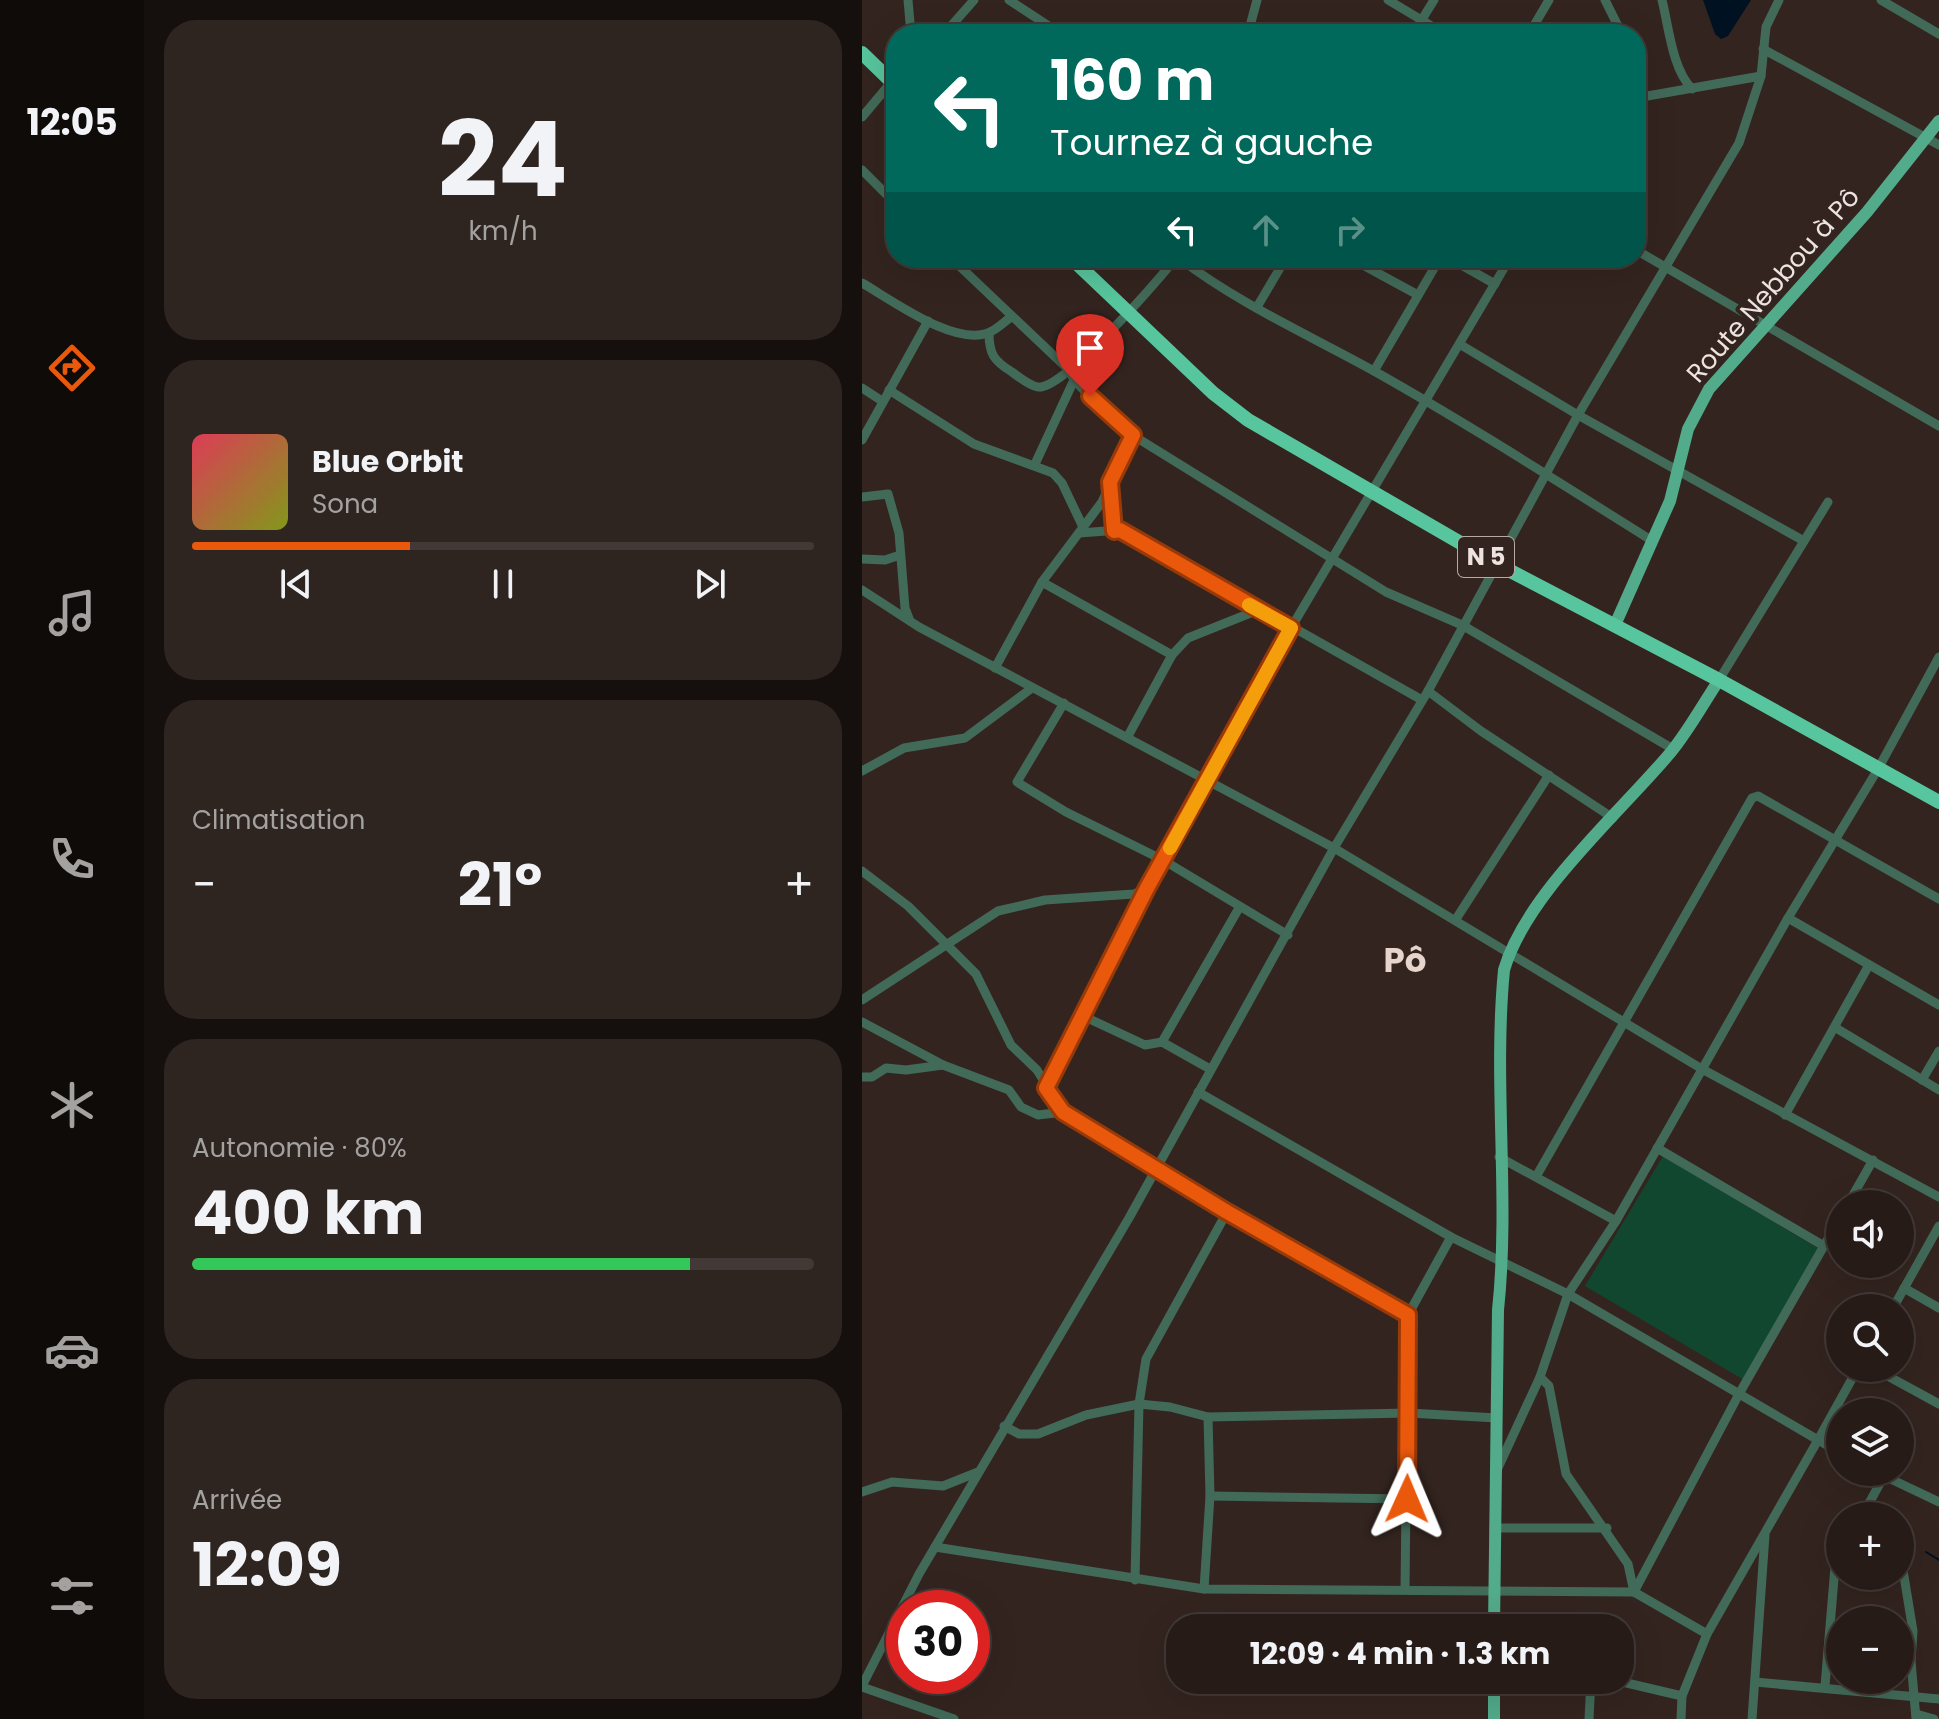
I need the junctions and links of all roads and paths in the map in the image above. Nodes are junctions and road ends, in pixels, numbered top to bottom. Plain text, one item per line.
1 (908, 0) edge
2 (974, 0) edge
3 (1009, 0) edge
4 (1257, 0) edge
5 (1388, 0) edge
6 (1434, 0) edge
7 (1549, 0) edge
8 (1605, 0) edge
9 (1662, 0) edge
10 (1779, 0) edge
11 (1881, 0) edge
12 (1421, 20) junction
13 (910, 24) edge
14 (953, 24) edge
15 (1046, 24) edge
16 (1251, 24) edge
17 (1419, 24) edge
18 (1428, 24) edge
19 (1535, 24) edge
20 (1617, 24) edge
21 (1939, 34) edge
22 (1763, 49) junction
23 (862, 53) edge
24 (886, 73) edge
25 (1761, 76) junction
26 (1692, 89) junction
27 (886, 91) edge
28 (1646, 96) edge
29 (862, 117) edge
30 (1939, 121) edge
31 (1925, 137) junction
32 (1939, 145) edge
33 (862, 170) edge
34 (886, 194) edge
35 (1646, 256) edge
36 (961, 268) edge
37 (1081, 268) edge
38 (1168, 268) edge
39 (1193, 268) edge
40 (1280, 268) edge
41 (1368, 268) edge
42 (1434, 268) edge
43 (1467, 268) edge
44 (1504, 268) edge
45 (1668, 268) junction
46 (862, 283) edge
47 (1495, 284) junction
48 (1418, 295) junction
49 (1257, 307) junction
50 (1128, 314) junction
51 (1011, 317) junction
52 (928, 321) junction
53 (1766, 326) junction
54 (989, 333) junction
55 (1461, 345) junction
56 (1374, 371) junction
57 (1072, 375) junction
58 (862, 388) edge
59 (889, 390) junction
60 (882, 401) junction
61 (1425, 403) junction
62 (1578, 415) junction
63 (1939, 426) edge
64 (1133, 435) junction
65 (862, 440) edge
66 (1035, 464) junction
67 (1677, 471) junction
68 (1548, 475) junction
69 (1110, 482) junction
70 (1370, 490) junction
71 (862, 497) edge
72 (1828, 502) dead end
73 (1081, 530) junction
74 (1114, 531) junction
75 (1651, 540) junction
76 (1804, 541) junction
77 (900, 555) junction
78 (1332, 556) junction
79 (862, 559) edge
80 (1497, 564) junction
81 (1042, 582) junction
82 (862, 590) edge
83 (1258, 610) junction
84 (910, 621) junction
85 (1462, 625) junction
86 (1615, 625) junction
87 (1291, 628) junction
88 (1172, 655) junction
89 (1939, 657) edge
90 (995, 668) junction
91 (1719, 680) junction
92 (1032, 688) junction
93 (1428, 691) junction
94 (1422, 700) junction
95 (1064, 703) junction
96 (1128, 736) junction
97 (1673, 749) junction
98 (1878, 769) junction
99 (862, 771) edge
100 (1549, 775) junction
101 (1208, 779) junction
102 (1939, 802) edge
103 (1613, 818) junction
104 (1837, 839) junction
105 (1334, 848) junction
106 (1163, 860) junction
107 (862, 871) edge
108 (1147, 888) junction
109 (1939, 899) edge
110 (1239, 908) junction
111 (1788, 918) junction
112 (1456, 919) junction
113 (1288, 935) junction
114 (947, 944) junction
115 (1509, 952) junction
116 (1869, 965) junction
117 (862, 1000) edge
118 (1939, 1005) edge
119 (1083, 1016) junction
120 (862, 1022) edge
121 (1626, 1025) junction
122 (1836, 1028) junction
123 (1162, 1042) junction
124 (1939, 1051) edge
125 (943, 1065) junction
126 (1210, 1069) junction
127 (1702, 1069) junction
128 (862, 1077) edge
129 (1922, 1080) junction
130 (1046, 1088) junction
131 (1939, 1090) edge
132 (1198, 1092) junction
133 (1063, 1112) junction
134 (1785, 1115) junction
135 (1657, 1148) junction
136 (1499, 1157) junction
137 (1873, 1160) junction
138 (1155, 1168) junction
139 (1537, 1175) junction
140 (1856, 1190) edge
141 (1939, 1197) edge
142 (1227, 1212) junction
143 (1616, 1221) junction
144 (1939, 1226) edge
145 (1451, 1237) junction
146 (1826, 1242) edge
147 (1824, 1246) junction
148 (1503, 1262) junction
149 (1904, 1288) junction
150 (1568, 1294) junction
151 (1901, 1294) edge
152 (1939, 1308) edge
153 (1408, 1315) junction
154 (1540, 1377) junction
155 (1850, 1382) edge
156 (1899, 1382) edge
157 (1739, 1394) junction
158 (1139, 1404) junction
159 (1939, 1404) edge
160 (1409, 1413) junction
161 (1208, 1417) junction
162 (1497, 1418) junction
163 (1004, 1426) junction
164 (1818, 1440) junction
165 (1826, 1445) edge
166 (1497, 1470) junction
167 (978, 1471) junction
168 (1905, 1486) edge
169 (862, 1492) edge
170 (1210, 1496) junction
171 (1407, 1499) junction
172 (1939, 1502) edge
173 (1494, 1528) junction
174 (1607, 1528) junction
175 (1765, 1533) junction
176 (935, 1547) junction
177 (1135, 1580) junction
178 (1204, 1589) junction
179 (1405, 1590) junction
180 (1833, 1590) edge
181 (1906, 1590) edge
182 (1634, 1592) junction
183 (1493, 1593) junction
184 (1494, 1614) edge
185 (1707, 1634) junction
186 (1755, 1682) junction
187 (1634, 1685) edge
188 (862, 1686) edge
189 (1825, 1686) junction
190 (1494, 1694) edge
191 (1590, 1694) edge
192 (1682, 1696) junction
193 (1914, 1696) junction
194 (1939, 1699) edge
195 (1916, 1716) edge
196 (954, 1719) edge
197 (1494, 1719) edge
198 (1589, 1719) edge
199 (1681, 1719) edge
200 (1752, 1719) edge
201 (1934, 1719) edge

1 - 13 street
2 - 14 street
3 - 15 street
4 - 16 street
5 - 12 street
6 - 12 street
7 - 19 street
8 - 20 street
9 - 26 street
10 - 22 street
11 - 21 street
12 - 17 street
12 - 18 street
22 - 25 street
22 - 31 street
23 - 24 highway
25 - 26 street
25 - 45 street
26 - 28 street
27 - 29 street
30 - 31 main road, Route Nebbou à Pô
31 - 32 street
31 - 53 main road, Route Nebbou à Pô
33 - 34 street
35 - 45 street
36 - 51 street
37 - 50 highway, N 5
38 - 50 street
39 - 49 street
40 - 49 street
41 - 48 street
42 - 48 street
43 - 47 street
44 - 47 street
45 - 53 street
45 - 62 street
46 - 52 street
47 - 55 street
48 - 56 street
49 - 56 street
50 - 57 street
50 - 70 highway, N 5
51 - 54 street
51 - 57 street
52 - 54 street
52 - 59 street
53 - 63 street
53 - 67 main road, Route Nebbou à Pô
54 - 57 street
55 - 61 street
55 - 62 street
56 - 61 street
57 - 64 street
57 - 66 street
58 - 60 street
59 - 60 street
59 - 66 street
60 - 65 street
61 - 68 street
61 - 70 street
62 - 67 street
62 - 68 street
64 - 69 street
64 - 78 street
66 - 73 street
67 - 75 main road, Route Nebbou à Pô
67 - 76 street
68 - 75 street
68 - 80 street
69 - 73 street
69 - 74 street
70 - 78 street
70 - 80 highway, N 5
71 - 77 street
72 - 76 street
73 - 74 street
73 - 81 street
74 - 83 street
75 - 86 main road, Route Nebbou à Pô
76 - 91 street
77 - 79 street
77 - 84 street
78 - 85 street
78 - 87 street
80 - 85 street
80 - 86 highway, N 5
81 - 88 street
81 - 90 street
82 - 84 street
83 - 87 street
83 - 88 street
84 - 90 street
85 - 93 street
85 - 97 street
86 - 91 highway, N 5
87 - 94 street
87 - 101 street
88 - 96 street
89 - 98 street
90 - 92 street
91 - 97 main road
91 - 98 highway, N 5
92 - 95 street
92 - 99 street
93 - 94 street
93 - 100 street
94 - 105 street
95 - 96 street
95 - 106 street
96 - 101 street
97 - 103 main road
98 - 102 highway, N 5
98 - 104 street
100 - 103 street
100 - 112 street
101 - 105 street
101 - 106 street
103 - 115 main road
104 - 109 street
104 - 111 street
104 - 121 street
105 - 112 street
105 - 113 street
106 - 108 street
106 - 110 street
107 - 114 street
108 - 114 street
108 - 119 street
110 - 113 street
110 - 123 street
111 - 116 street
111 - 127 street
112 - 115 street
113 - 126 street
114 - 117 street
114 - 130 street
115 - 121 street
115 - 136 main road
116 - 118 street
116 - 122 street
119 - 123 street
119 - 130 street
120 - 125 street
121 - 127 street
121 - 139 street
122 - 129 street
122 - 134 street
123 - 126 street
124 - 129 street
125 - 128 street
125 - 133 street
126 - 132 street
127 - 134 street
127 - 135 street
129 - 131 street
130 - 133 street
132 - 138 street
132 - 145 street
133 - 138 street
134 - 137 street
135 - 143 street
135 - 147 street
136 - 139 street
136 - 148 main road
137 - 140 street
137 - 141 street
138 - 142 street
138 - 163 street
139 - 143 street
142 - 153 street
142 - 158 street
143 - 150 street
144 - 149 street
145 - 148 street
145 - 153 street
146 - 147 street
147 - 157 street
148 - 150 street
148 - 162 main road
149 - 151 street
149 - 152 street
150 - 154 street
150 - 157 street
153 - 160 street
154 - 166 street
154 - 174 street
155 - 164 street
156 - 159 street
157 - 164 street
157 - 182 street
158 - 161 street
158 - 163 street
158 - 177 street
160 - 161 street
160 - 162 street
160 - 171 street
161 - 170 street
162 - 166 main road
163 - 167 street
164 - 165 street
164 - 175 street
166 - 173 main road
167 - 169 street
167 - 176 street
168 - 172 street
170 - 171 street
170 - 178 street
171 - 179 street
173 - 174 street
173 - 183 main road
174 - 182 street
175 - 185 street
175 - 186 street
176 - 177 street
176 - 188 street
177 - 178 street
178 - 179 street
179 - 183 street
180 - 189 street
181 - 193 street
182 - 183 street
182 - 185 street
183 - 184 main road
185 - 192 street
186 - 189 street
186 - 200 street
187 - 192 street
188 - 196 street
189 - 193 street
190 - 197 main road
191 - 198 street
192 - 199 street
193 - 194 street
193 - 195 street
195 - 201 street

